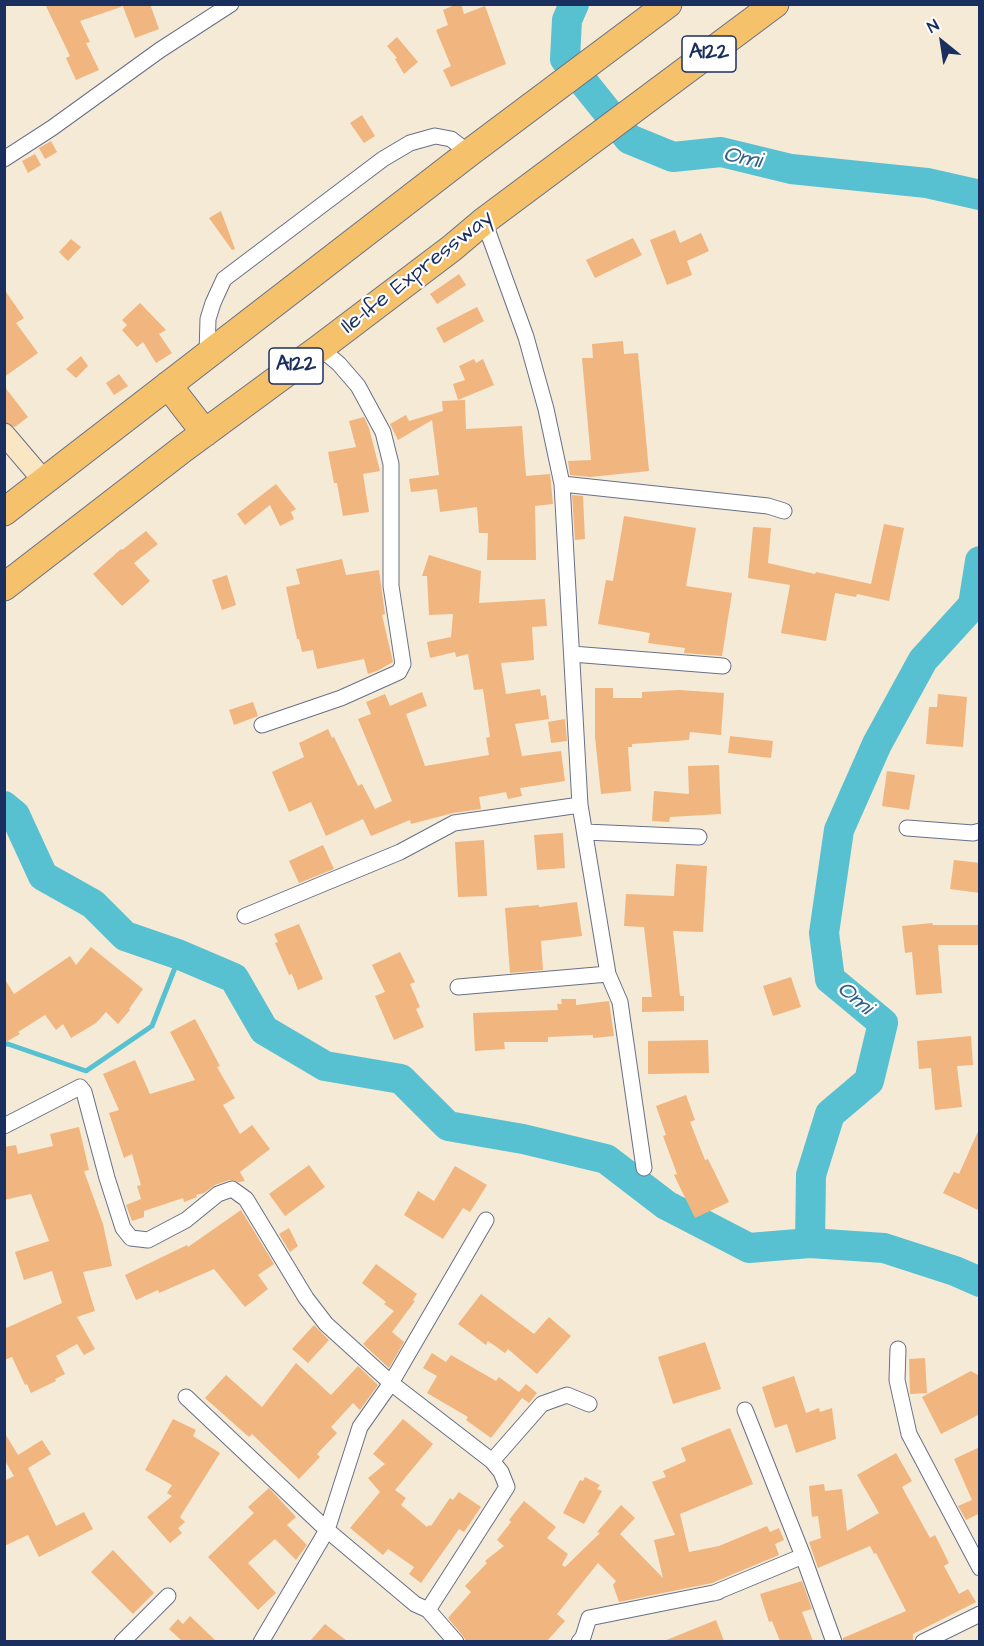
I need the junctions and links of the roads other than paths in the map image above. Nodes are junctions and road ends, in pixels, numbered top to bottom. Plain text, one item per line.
1 (231, 4) edge
2 (668, 4) edge
3 (775, 4) edge
4 (469, 153) junction
5 (4, 159) edge
6 (484, 221) junction
7 (320, 348) junction
8 (207, 354) junction
9 (168, 385) junction
10 (205, 433) junction
11 (4, 434) edge
12 (44, 481) junction
13 (562, 484) junction
14 (784, 511) dead end
15 (4, 512) edge
16 (4, 587) edge
17 (572, 654) junction
18 (723, 666) dead end
19 (262, 725) dead end
20 (580, 805) junction
21 (907, 828) dead end
22 (585, 832) junction
23 (979, 832) edge
24 (699, 837) dead end
25 (245, 916) dead end
26 (608, 974) junction
27 (458, 987) dead end
28 (4, 1125) edge
29 (644, 1168) dead end
30 (486, 1221) dead end
31 (898, 1349) dead end
32 (392, 1383) junction
33 (186, 1397) dead end
34 (589, 1404) dead end
35 (745, 1410) dead end
36 (492, 1461) junction
37 (327, 1530) junction
38 (803, 1556) junction
39 (980, 1568) edge
40 (168, 1596) dead end
41 (428, 1610) junction
42 (980, 1614) edge
43 (122, 1641) edge
44 (261, 1641) edge
45 (456, 1641) edge
46 (579, 1641) edge
47 (834, 1641) edge
48 (923, 1641) edge

1 - 5 street
2 - 4 highway, A122
3 - 6 highway, Ile-Ife Expressway / A122
4 - 8 highway, A122
4 - 8 street
6 - 7 highway, Ile-Ife Expressway / A122
6 - 13 street
7 - 10 highway, Ile-Ife Expressway / A122
7 - 19 street
8 - 9 highway, A122
9 - 10 highway
9 - 12 highway, A122
10 - 16 highway, Ile-Ife Expressway / A122
11 - 12 street
12 - 15 highway, A122
13 - 14 street
13 - 17 street
17 - 18 street
17 - 20 street
20 - 22 street
20 - 25 street
21 - 23 street
22 - 24 street
22 - 26 street
26 - 27 street
26 - 29 street
28 - 32 street
30 - 32 street
31 - 39 street
32 - 36 street
32 - 37 street
33 - 37 street
34 - 36 street
35 - 38 street
36 - 41 street
37 - 41 street
37 - 44 street
38 - 46 street
38 - 47 street
40 - 43 street
41 - 45 street
42 - 48 street

